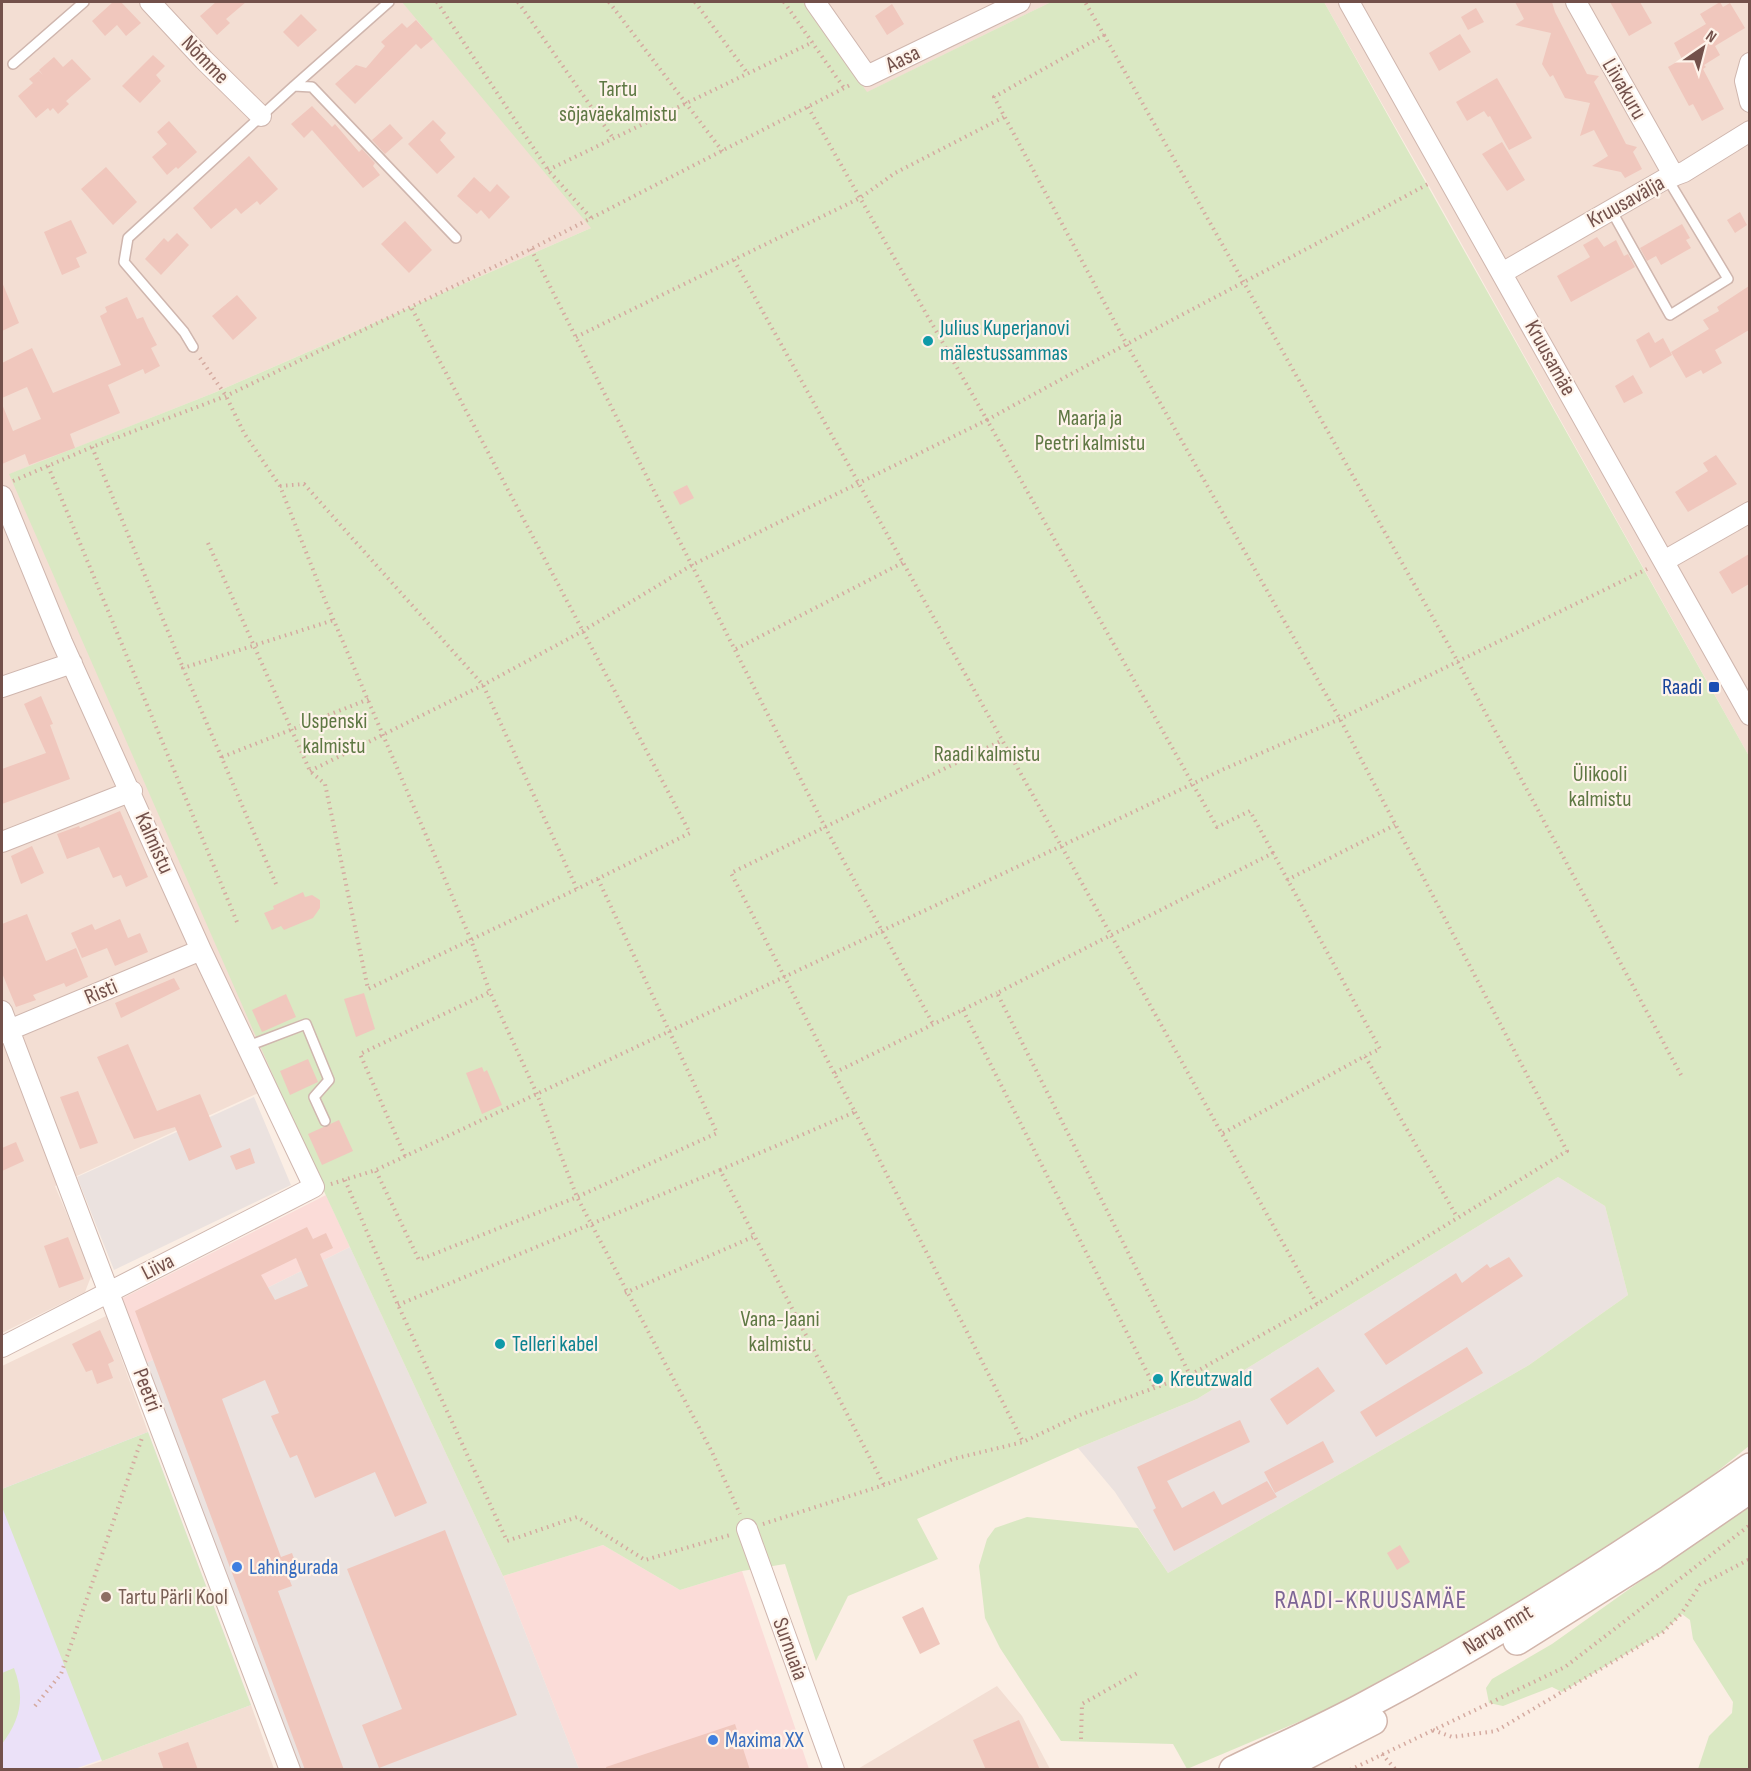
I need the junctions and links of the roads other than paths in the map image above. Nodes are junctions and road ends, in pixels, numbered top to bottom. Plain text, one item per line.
1 (84, 2) edge
2 (150, 2) edge
3 (389, 2) edge
4 (815, 2) edge
5 (1020, 2) edge
6 (1349, 2) edge
7 (1576, 2) edge
8 (1749, 63) edge
9 (13, 64) dead end
10 (294, 86) junction
11 (1749, 102) edge
12 (261, 116) junction
13 (1749, 131) edge
14 (1671, 177) junction
15 (1611, 210) junction
16 (456, 238) dead end
17 (1502, 273) junction
18 (193, 347) road end
19 (6, 489) edge
20 (1749, 512) edge
21 (1664, 561) junction
22 (72, 663) junction
23 (2, 687) edge
24 (1749, 715) edge
25 (132, 791) junction
26 (2, 842) edge
27 (201, 950) junction
28 (2, 1011) edge
29 (5, 1032) edge
30 (248, 1046) junction
31 (325, 1121) dead end
32 (318, 1187) joint
33 (110, 1292) junction
34 (2, 1347) edge
35 (1749, 1467) edge
36 (1749, 1490) edge
37 (747, 1529) road end
38 (290, 1770) edge
39 (834, 1770) edge
40 (1233, 1770) edge
41 (1278, 1770) edge

1 - 9 lane
2 - 12 street, Nõmme
3 - 10 lane
4 - 5 street, Aasa
6 - 17 street, Kruusamäe
7 - 14 street, Liivakuru
8 - 11 street
10 - 12 lane
10 - 16 lane
12 - 18 lane
13 - 14 street, Kruusavälja
14 - 15 street, Kruusavälja
14 - 15 lane
15 - 17 street, Kruusavälja
17 - 21 street, Kruusamäe
19 - 22 street, Kalmistu
20 - 21 street
21 - 24 street, Kruusamäe
22 - 23 street
22 - 25 street, Kalmistu
25 - 26 street
25 - 27 street, Kalmistu
27 - 29 street, Risti
27 - 30 street, Kalmistu
28 - 29 street, Peetri
29 - 33 street, Peetri
30 - 31 lane
30 - 32 street, Kalmistu
32 - 33 street, Liiva
33 - 34 street, Liiva
33 - 38 street, Peetri
35 - 40 main road, Narva mnt
36 - 41 main road, Narva mnt
37 - 39 street, Surnuaia

